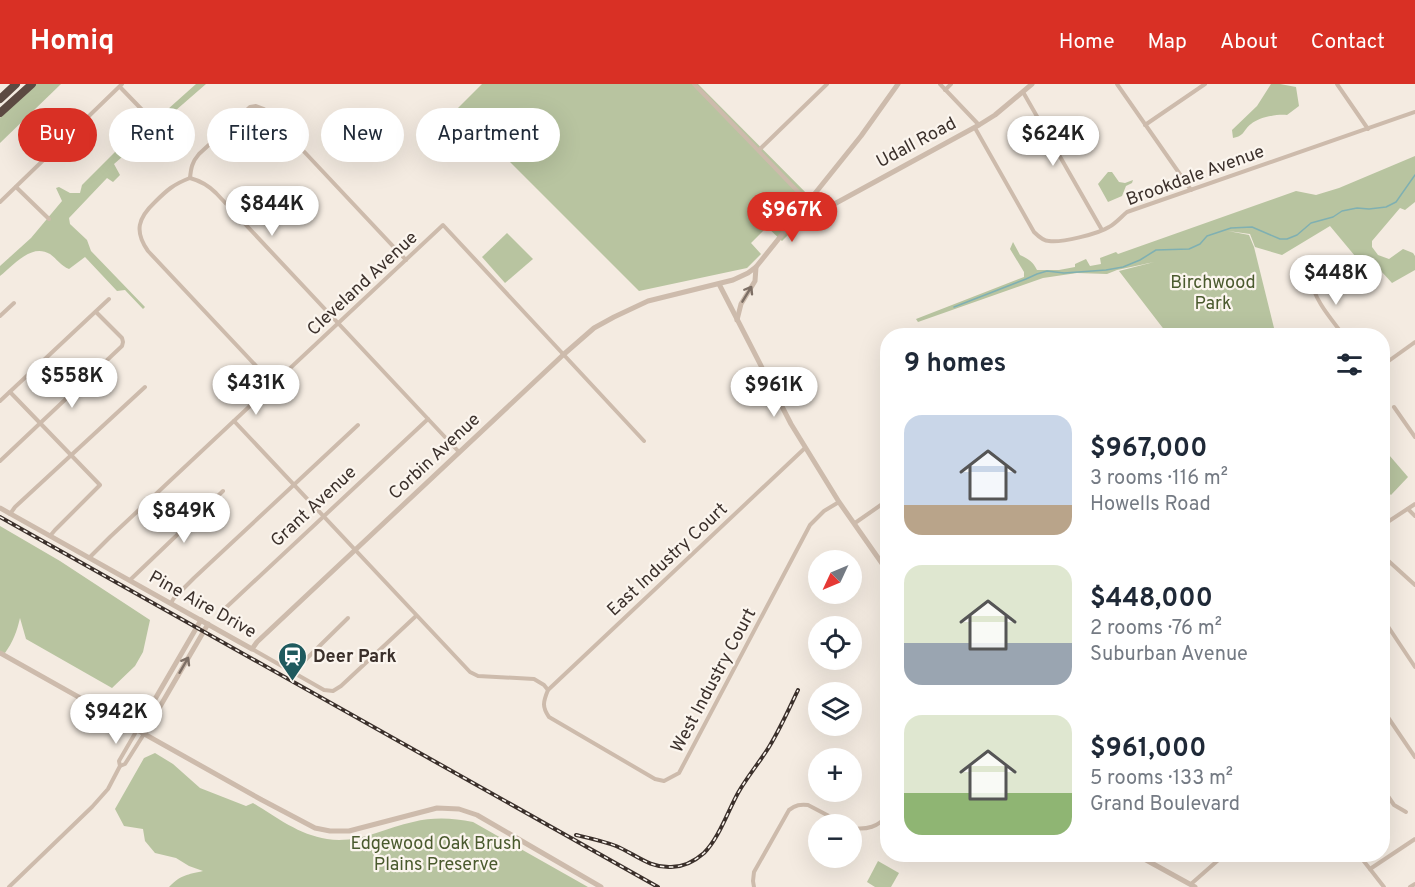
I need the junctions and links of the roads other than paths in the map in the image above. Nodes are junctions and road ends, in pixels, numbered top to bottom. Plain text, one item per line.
1 (16, 84) edge
2 (32, 84) edge
3 (694, 84) edge
4 (827, 84) edge
5 (898, 84) edge
6 (940, 84) edge
7 (951, 84) edge
8 (1032, 84) edge
9 (1117, 84) edge
10 (1205, 84) edge
11 (1337, 84) edge
12 (121, 85) edge
13 (945, 90) junction
14 (1023, 92) junction
15 (0, 99) edge
16 (141, 108) edge
17 (0, 112) edge
18 (1415, 112) edge
19 (1145, 125) junction
20 (977, 126) junction
21 (1368, 129) junction
22 (759, 150) junction
23 (190, 178) junction
24 (16, 187) junction
25 (1191, 190) junction
26 (0, 202) edge
27 (808, 203) junction
28 (49, 219) dead end
29 (1102, 230) junction
30 (406, 261) junction
31 (756, 267) junction
32 (1312, 281) dead end
33 (719, 284) junction
34 (109, 299) dead end
35 (14, 303) dead end
36 (96, 312) junction
37 (0, 316) edge
38 (737, 320) junction
39 (339, 323) junction
40 (1338, 328) edge
41 (1415, 342) edge
42 (563, 355) junction
43 (1390, 360) edge
44 (273, 384) junction
45 (145, 387) dead end
46 (10, 392) junction
47 (0, 401) edge
48 (1394, 407) dead end
49 (428, 419) junction
50 (234, 421) junction
51 (41, 424) junction
52 (358, 425) dead end
53 (1415, 437) edge
54 (644, 441) dead end
55 (805, 448) junction
56 (459, 452) junction
57 (71, 456) junction
58 (0, 461) edge
59 (294, 485) junction
60 (223, 491) dead end
61 (839, 502) junction
62 (1415, 504) edge
63 (880, 506) edge
64 (0, 508) edge
65 (1407, 509) junction
66 (10, 514) junction
67 (323, 516) junction
68 (1415, 516) edge
69 (1390, 519) edge
70 (855, 523) junction
71 (50, 536) junction
72 (355, 550) junction
73 (89, 558) junction
74 (880, 560) edge
75 (1390, 562) edge
76 (130, 580) junction
77 (1415, 585) edge
78 (171, 603) junction
79 (218, 615) dead end
80 (416, 616) junction
81 (348, 618) dead end
82 (201, 620) junction
83 (208, 624) junction
84 (1390, 630) edge
85 (252, 649) junction
86 (0, 654) edge
87 (1415, 667) edge
88 (293, 672) junction
89 (548, 690) junction
90 (1390, 720) edge
91 (137, 730) junction
92 (144, 734) junction
93 (1415, 757) edge
94 (120, 766) junction
95 (1390, 799) edge
96 (1406, 812) dead end
97 (825, 814) edge
98 (880, 823) edge
99 (862, 829) edge
100 (1415, 839) edge
101 (1390, 856) edge
102 (1150, 862) edge
103 (1217, 862) edge
104 (1364, 862) edge
105 (1380, 862) edge
106 (1370, 869) junction
107 (1415, 884) edge
108 (1193, 886) edge
109 (9, 887) edge
110 (601, 887) edge
111 (754, 887) edge
112 (1384, 887) edge
113 (1410, 887) edge

1 - 15 highway
2 - 17 highway
3 - 22 street
4 - 22 street
5 - 27 street
6 - 13 street, Brookdale Avenue
7 - 13 street
8 - 14 street, Udall Road
9 - 19 street
10 - 19 street
11 - 21 street
12 - 16 street
12 - 24 street
13 - 20 street, Brookdale Avenue
14 - 20 street, Udall Road
14 - 29 street
18 - 21 street, Brookdale Avenue
19 - 25 street
20 - 27 street, Udall Road
20 - 29 street, Brookdale Avenue
21 - 25 street, Brookdale Avenue
22 - 27 street
23 - 30 street
23 - 39 street
23 - 44 street
24 - 26 street
24 - 28 street
25 - 29 street, Brookdale Avenue
27 - 31 street
30 - 39 street, Cleveland Avenue
30 - 42 street, Cleveland Avenue
31 - 33 street, Corbin Avenue
38 -> 31 street
32 - 40 street
33 - 38 street
33 - 42 street, Corbin Avenue
34 - 36 street
35 - 37 street
36 - 46 street
36 - 51 street
38 - 55 street
39 - 44 street, Cleveland Avenue
39 - 49 street
41 - 43 street
42 - 54 street
42 - 56 street, Corbin Avenue
44 - 50 street, Cleveland Avenue
45 - 57 street
46 - 47 street
46 - 51 street
48 - 53 street
49 - 56 street
49 - 67 street, Grant Avenue
50 - 59 street
50 - 73 street, Cleveland Avenue
51 - 57 street
51 - 58 street
52 - 59 street
55 - 61 street
55 - 89 street, East Industry Court
56 - 72 street, Corbin Avenue
57 - 66 street
57 - 71 street
59 - 67 street
59 - 78 street
60 - 76 street
61 - 70 street
61 - 89 street, West Industry Court
62 - 65 street
63 - 70 street
64 - 66 street, Pine Aire Drive
65 - 68 street
65 - 69 street
66 - 71 street, Pine Aire Drive
67 - 72 street
67 - 79 street, Grant Avenue
70 - 74 street
71 - 73 street, Pine Aire Drive
72 - 80 street
72 - 85 street, Corbin Avenue
73 - 76 street, Pine Aire Drive
75 - 77 street
76 - 78 street, Pine Aire Drive
78 - 82 street, Pine Aire Drive
80 - 88 street, Pine Aire Drive
80 - 89 street
81 - 88 street
82 - 83 street, Pine Aire Drive
82 - 91 street
83 - 85 street, Pine Aire Drive
92 -> 83 street
84 - 87 street
85 - 88 street, Pine Aire Drive
86 - 91 street
90 - 93 street
91 - 92 street
91 - 94 street
92 - 94 street
92 - 110 street
94 - 109 street
95 - 96 street
97 - 111 street
98 - 99 street
100 - 101 street
102 - 108 street
103 - 108 street
104 - 106 street
105 - 106 street
106 - 112 street
107 - 113 street

